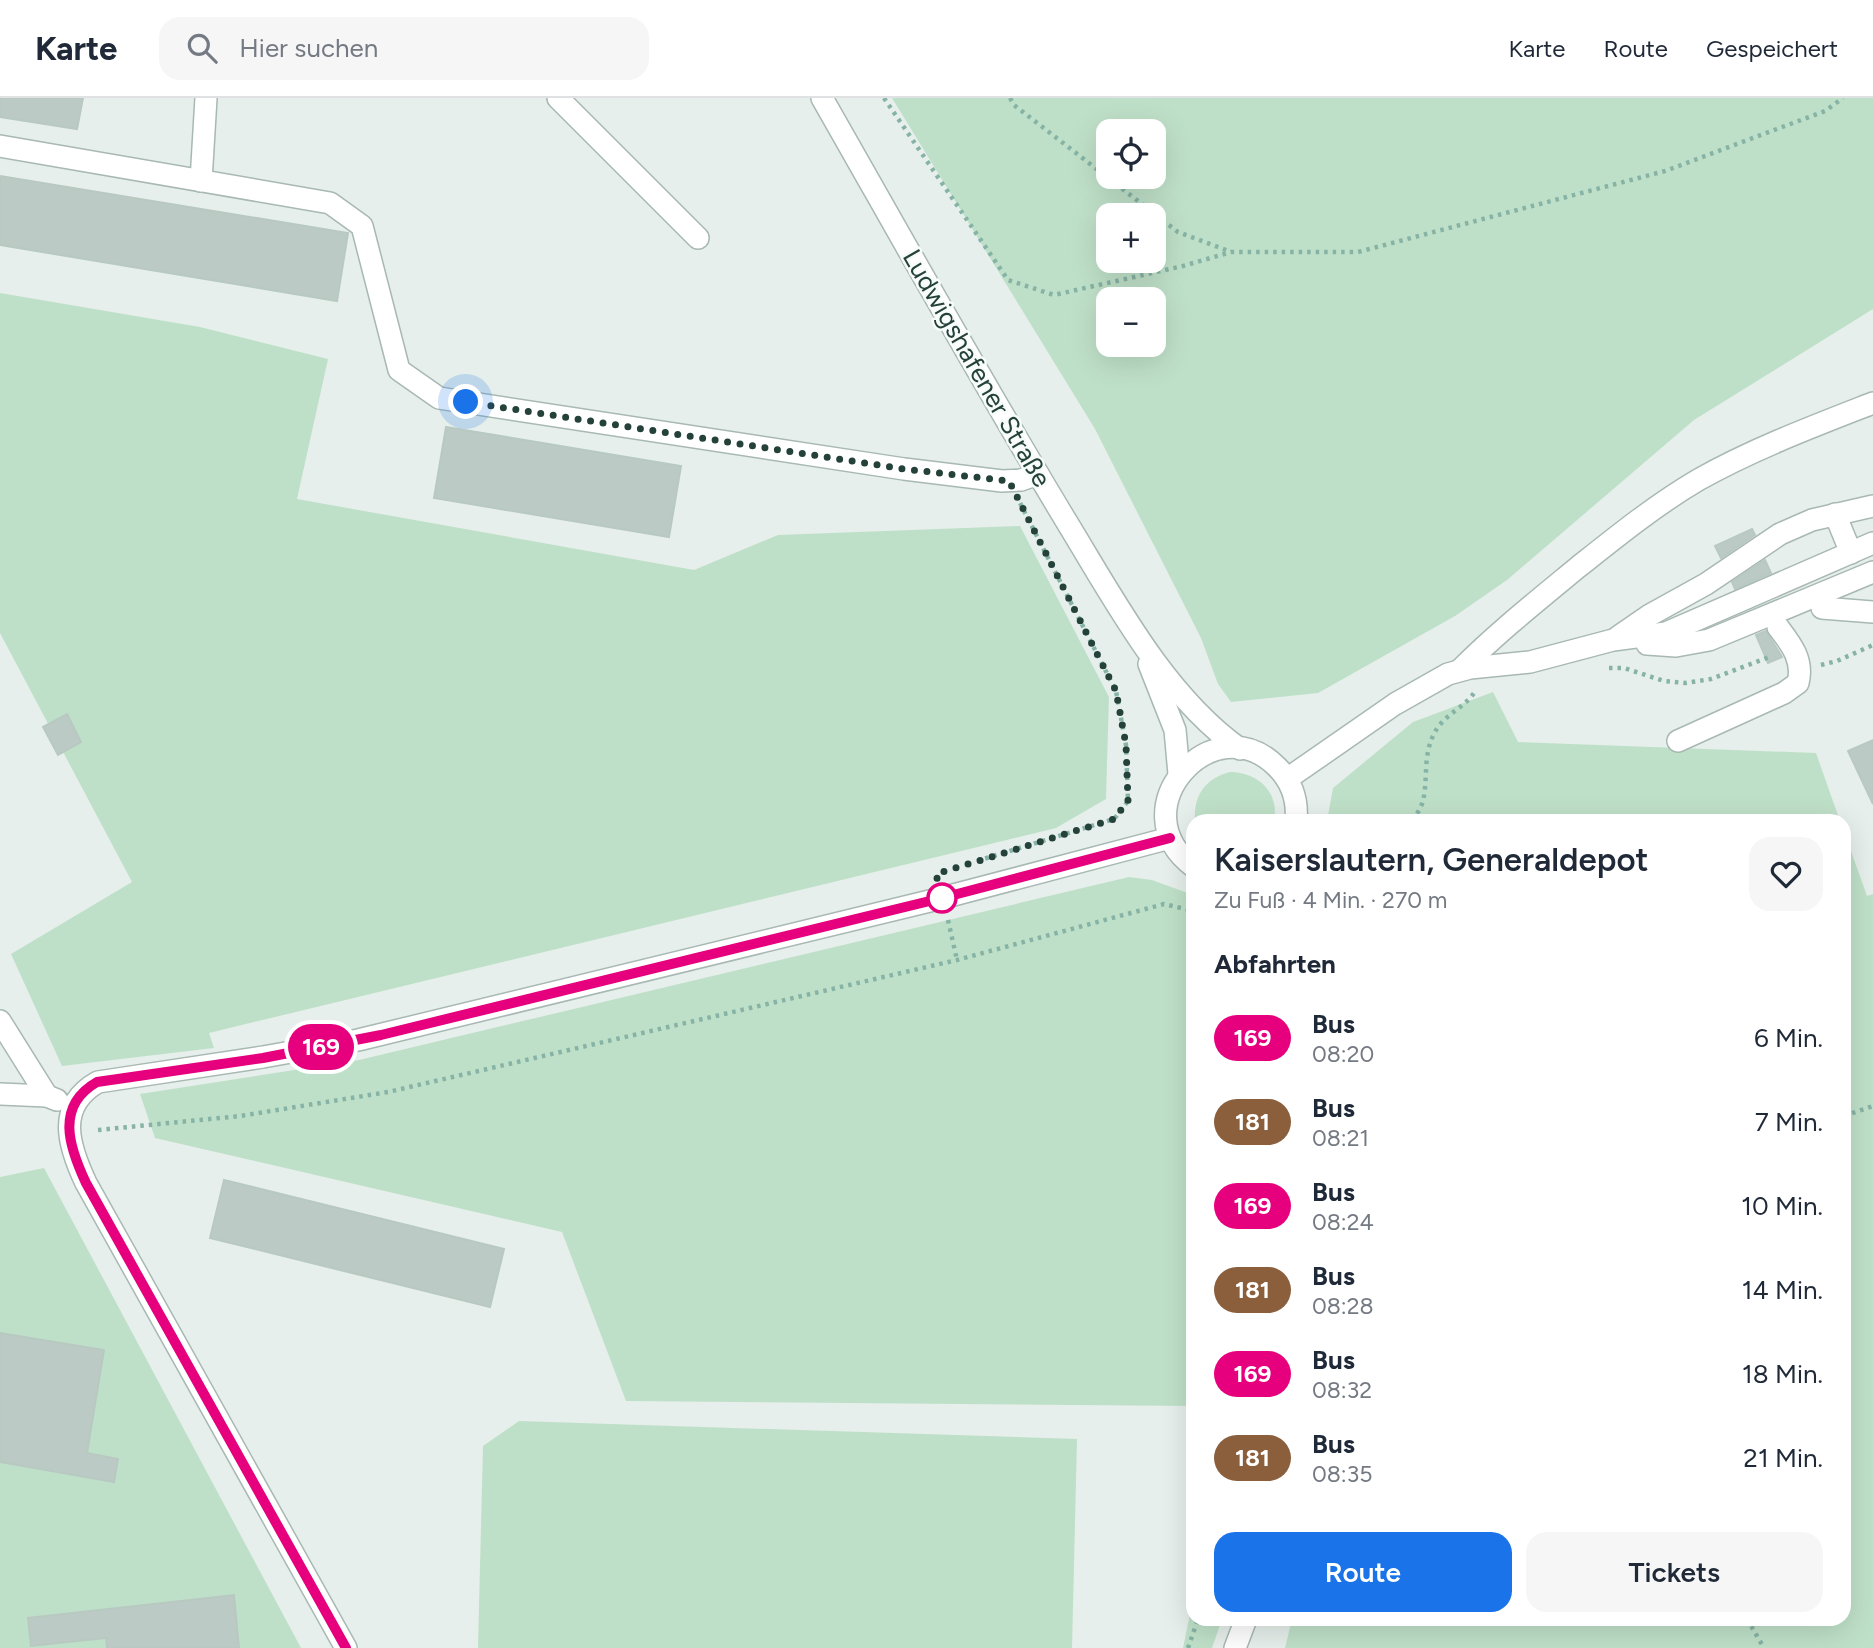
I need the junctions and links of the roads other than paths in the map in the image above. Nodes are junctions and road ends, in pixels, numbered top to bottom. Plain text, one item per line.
1 (206, 98) edge
2 (558, 98) edge
3 (822, 98) edge
4 (0, 146) edge
5 (201, 181) junction
6 (698, 238) dead end
7 (1873, 403) edge
8 (1038, 474) junction
9 (1873, 506) edge
10 (1835, 514) junction
11 (1873, 543) edge
12 (1851, 553) junction
13 (1873, 572) edge
14 (1873, 585) edge
15 (1822, 608) junction
16 (1873, 612) edge
17 (1778, 627) junction
18 (1735, 631) junction
19 (1137, 637) junction
20 (1613, 640) junction
21 (1461, 669) junction
22 (1678, 741) dead end
23 (1240, 749) junction
24 (1179, 774) junction
25 (1287, 779) junction
26 (1296, 814) edge
27 (1170, 838) junction
28 (1186, 860) edge
29 (0, 1021) edge
30 (0, 1094) edge
31 (47, 1096) junction
32 (74, 1106) junction
33 (1243, 1626) edge
34 (346, 1648) edge
35 (1235, 1648) edge

1 - 5 street
2 - 6 street
3 - 8 street, Ludwigshafener Straße
4 - 5 street
5 - 8 street
7 - 21 street
8 - 19 street, Ludwigshafener Straße
9 - 10 street
10 - 12 street
10 - 20 street
11 - 12 street
12 - 20 street
13 - 18 street
14 - 15 street
15 - 16 street
15 - 17 street
17 - 18 street
17 - 22 street
18 - 20 street
19 - 23 street, Ludwigshafener Straße
19 - 24 street, Ludwigshafener Straße
20 - 21 street
21 - 25 street
23 - 24 street
23 - 25 street, Ludwigshafener Straße
24 - 27 street
25 - 26 street
27 - 28 street
27 - 32 street
29 - 31 street
30 - 31 street
31 - 32 street
32 - 34 street
33 - 35 street

